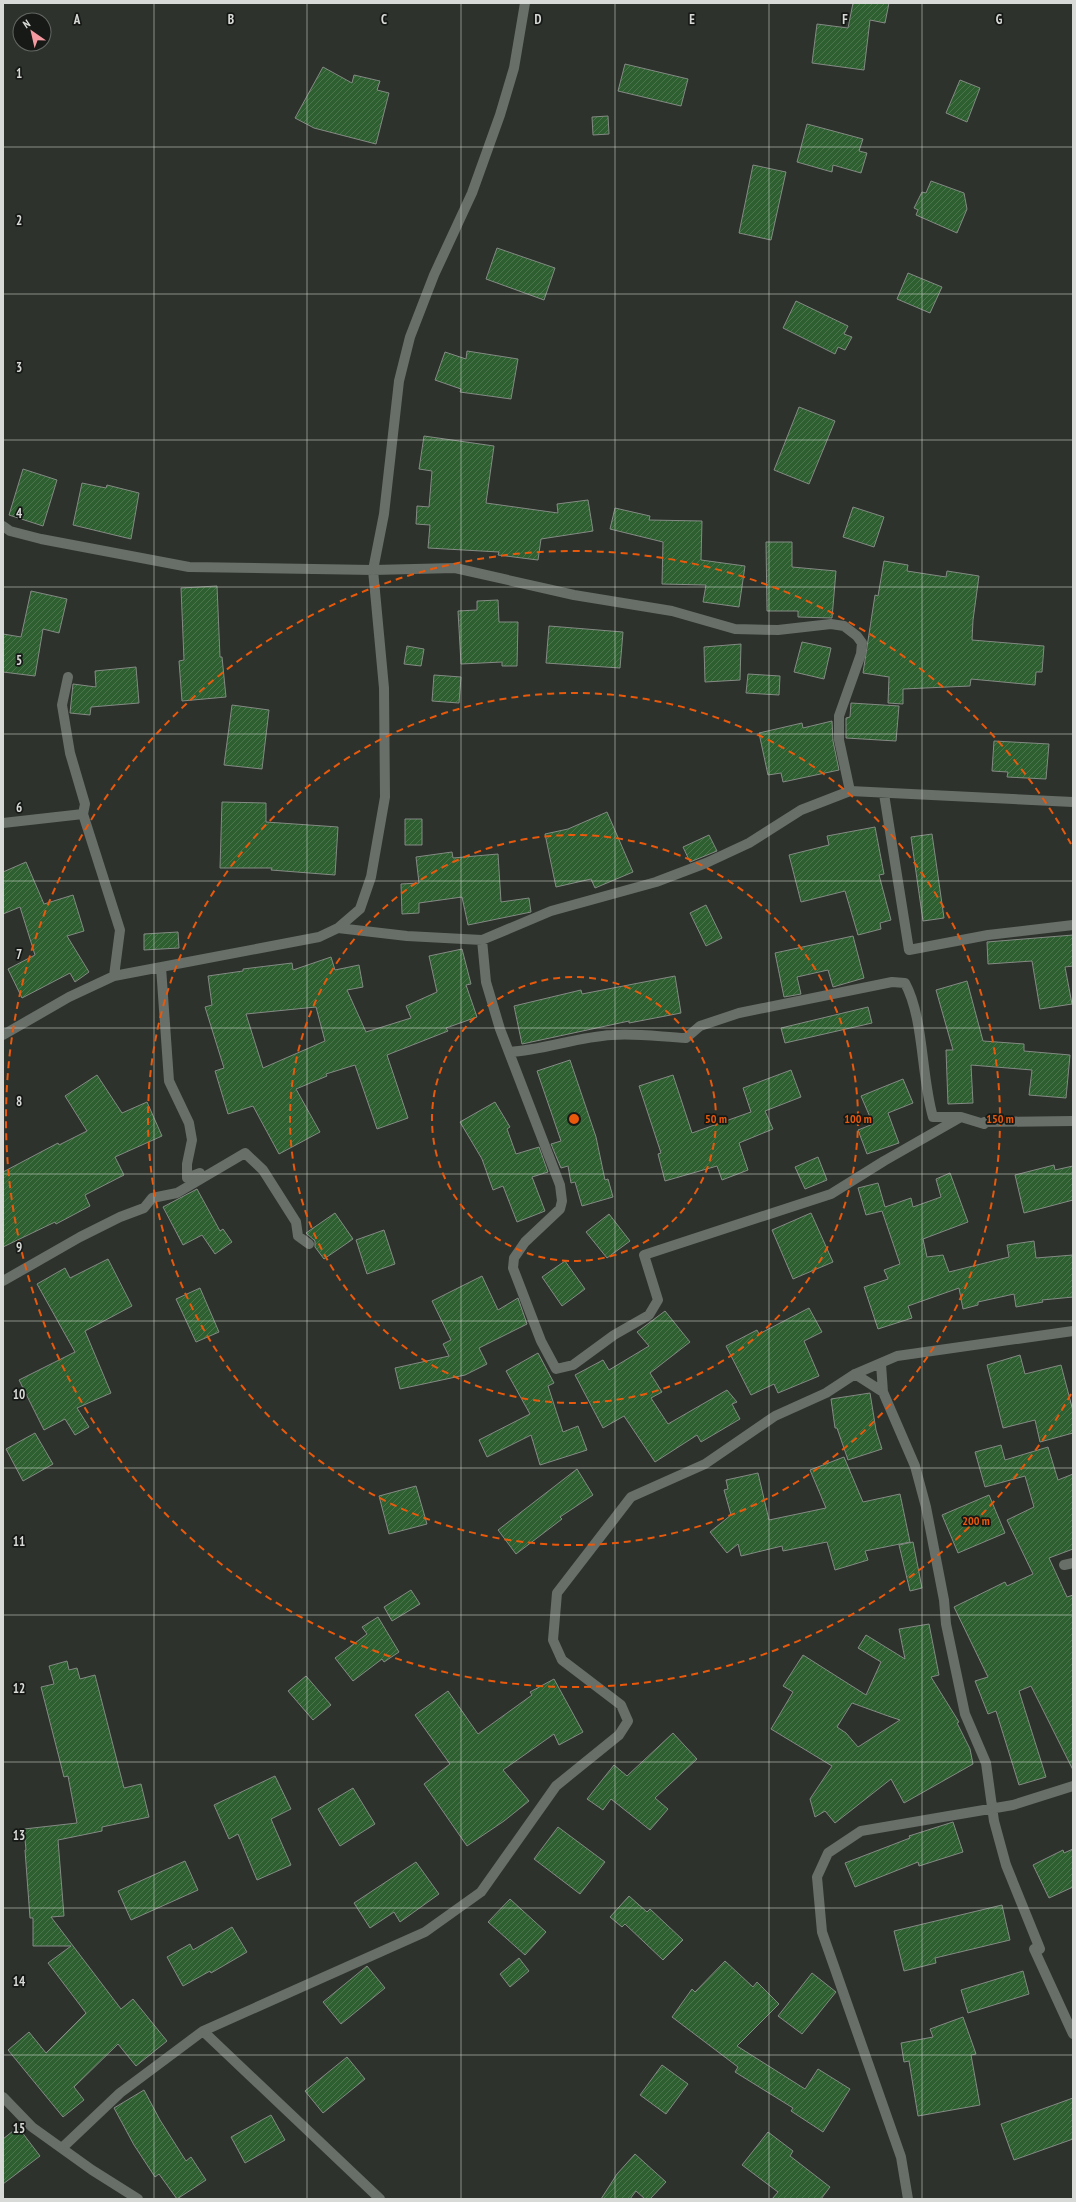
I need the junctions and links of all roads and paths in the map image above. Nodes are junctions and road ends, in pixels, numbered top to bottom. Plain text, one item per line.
1 (525, 3) edge
2 (3, 526) edge
3 (373, 570) junction
4 (68, 677) dead end
5 (850, 791) junction
6 (884, 794) junction
7 (1073, 802) edge
8 (83, 814) junction
9 (3, 823) edge
10 (1073, 925) edge
11 (338, 928) junction
12 (482, 940) junction
13 (161, 967) junction
14 (114, 976) junction
15 (3, 1036) edge
16 (509, 1052) junction
17 (961, 1117) junction
18 (1073, 1121) edge
19 (245, 1153) junction
20 (309, 1244) dead end
21 (3, 1281) edge
22 (1073, 1331) edge
23 (881, 1364) junction
24 (855, 1374) junction
25 (883, 1392) junction
26 (1073, 1786) edge
27 (993, 1807) junction
28 (203, 2031) junction
29 (1073, 2034) edge
30 (3, 2097) edge
31 (62, 2148) junction
32 (138, 2199) edge
33 (380, 2199) edge
34 (908, 2199) edge

1 - 3 street
2 - 3 street
3 - 5 street
3 - 11 street
4 - 8 street
5 - 6 street
5 - 12 street
6 - 7 street
6 - 10 street
8 - 9 street
8 - 14 street
11 - 12 street
11 - 13 street
12 - 16 street
13 - 14 street
13 - 19 street
14 - 15 street
16 - 17 street
16 - 17 street
17 - 18 street
19 - 20 street
19 - 21 street
22 - 23 street
23 - 24 street
23 - 25 street
24 - 25 street
24 - 28 street
25 - 27 street
26 - 27 street
27 - 29 street
27 - 34 street
28 - 31 street
28 - 33 street
30 - 31 street
31 - 32 street

